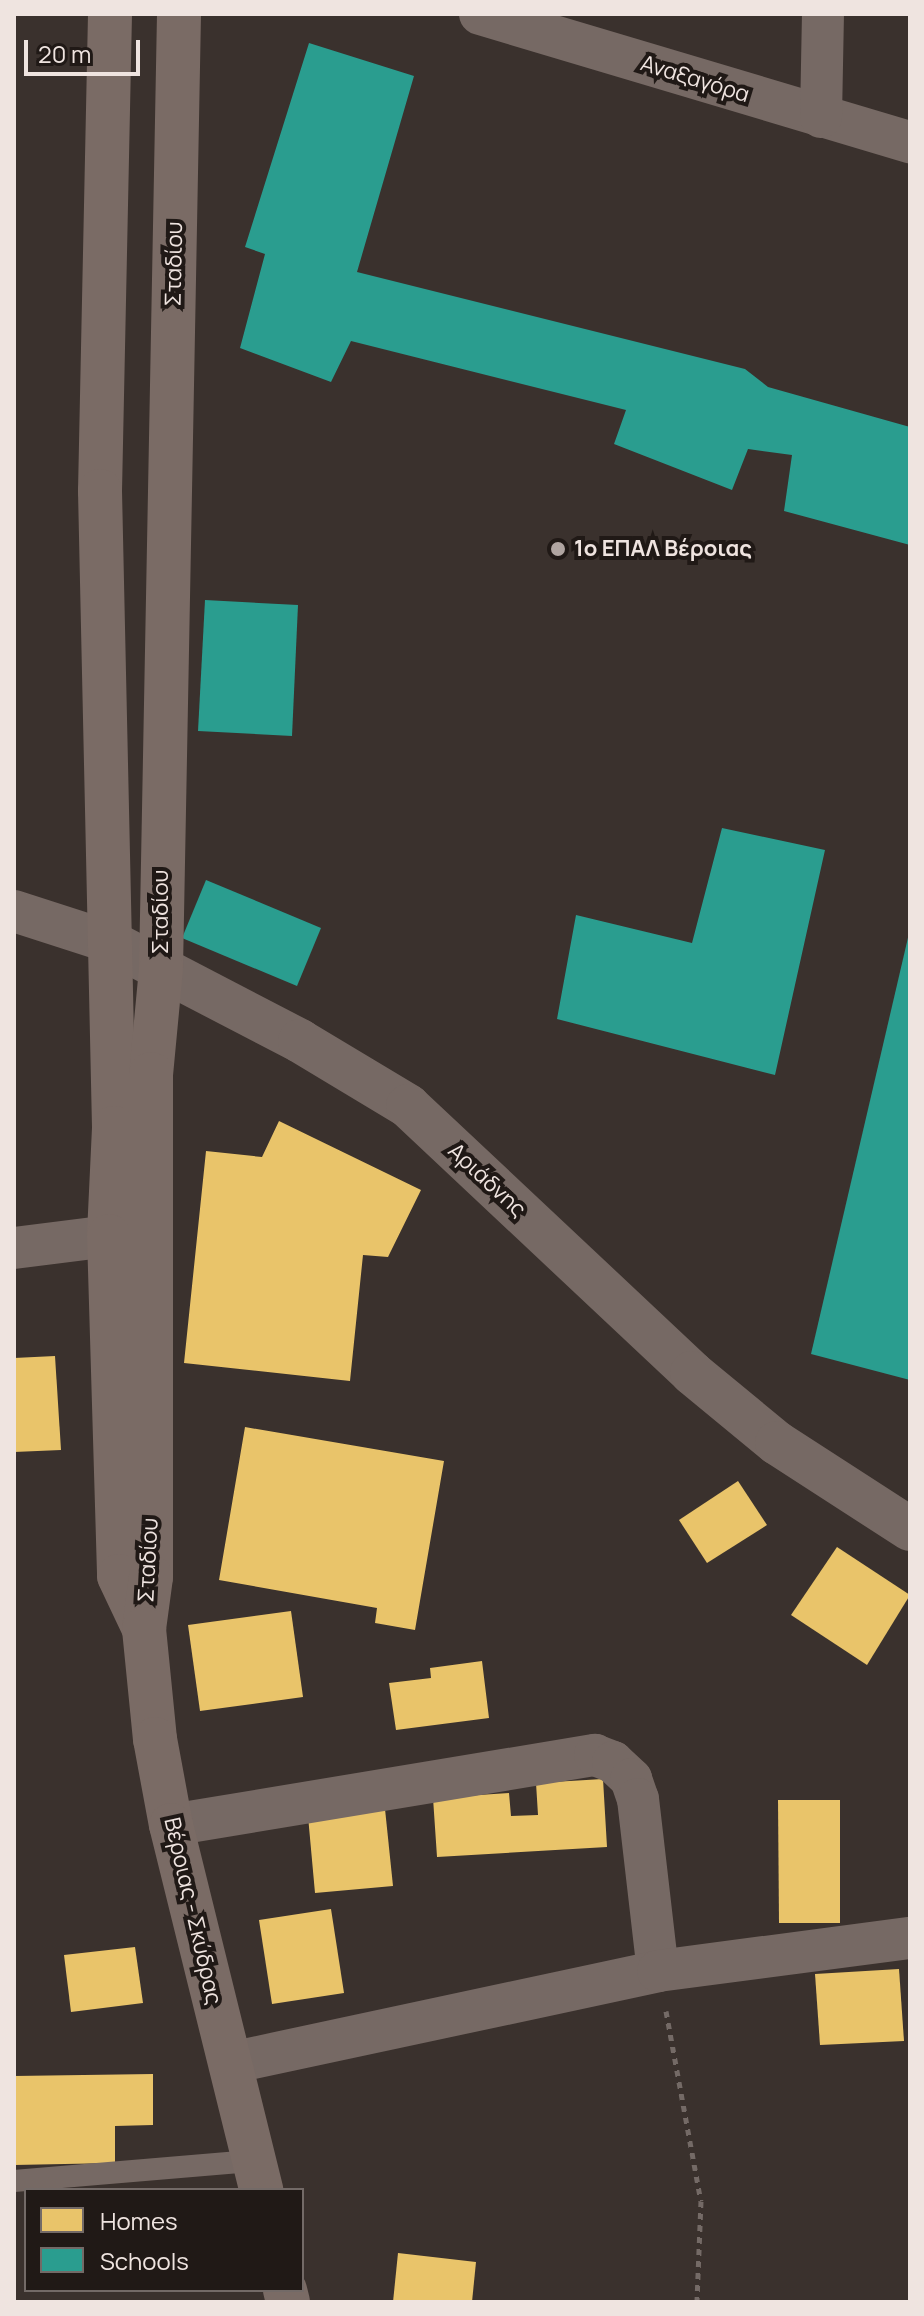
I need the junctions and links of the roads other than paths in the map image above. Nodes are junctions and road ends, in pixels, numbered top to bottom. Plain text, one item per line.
1 (110, 14) edge
2 (179, 14) edge
3 (823, 14) edge
4 (496, 16) edge
5 (821, 117) junction
6 (910, 142) edge
7 (14, 911) edge
8 (110, 942) junction
9 (161, 969) junction
10 (109, 1236) junction
11 (14, 1248) edge
12 (910, 1529) edge
13 (144, 1629) junction
14 (171, 1825) junction
15 (910, 1938) edge
16 (658, 1971) junction
17 (230, 2063) junction
18 (257, 2176) edge
19 (14, 2181) edge

1 - 8 main road, Σταδίου
2 - 9 main road, Σταδίου
3 - 5 street
4 - 5 street, Αναξαγόρα
5 - 6 street, Αναξαγόρα
7 - 8 street, Αριάδνης
8 - 9 street, Αριάδνης
8 - 10 main road, Σταδίου
9 - 12 street, Αριάδνης
9 - 13 main road, Σταδίου
10 - 11 street
10 - 13 main road, Σταδίου
13 - 14 main road, Βέροιας - Σκύδρας
14 - 16 street
14 - 17 main road, Βέροιας - Σκύδρας
15 - 16 street
16 - 17 street
17 - 18 main road, Βέροιας - Σκύδρας
18 - 19 lane

